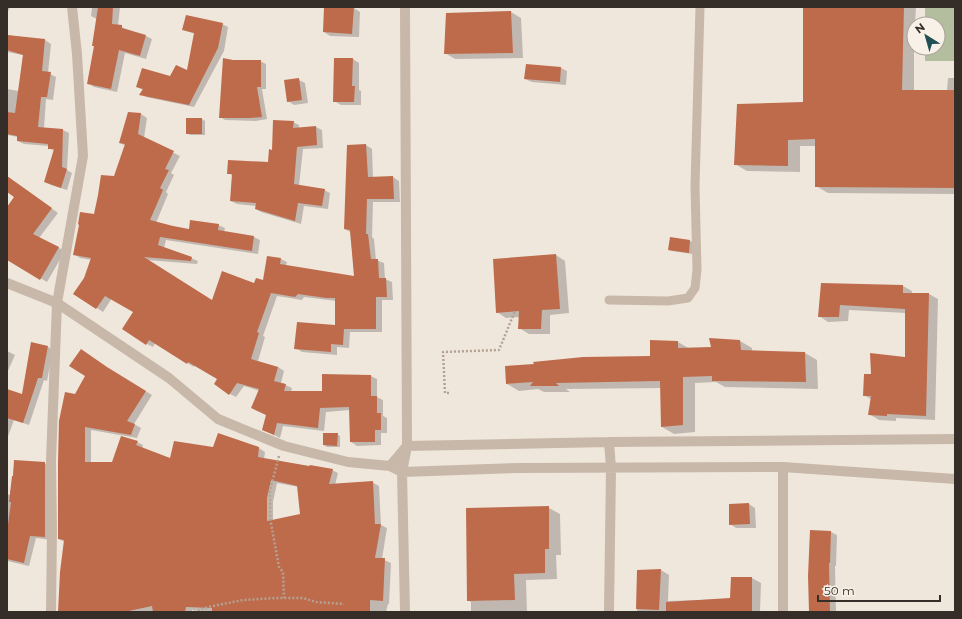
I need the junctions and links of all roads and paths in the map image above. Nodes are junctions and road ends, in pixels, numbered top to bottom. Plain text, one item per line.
1 (72, 7) edge
2 (405, 7) edge
3 (700, 7) edge
4 (7, 283) edge
5 (609, 300) dead end
6 (56, 303) junction
7 (515, 311) dead end
8 (449, 393) dead end
9 (955, 439) edge
10 (609, 442) junction
11 (284, 446) junction
12 (407, 446) junction
13 (390, 466) junction
14 (783, 466) junction
15 (611, 468) junction
16 (402, 472) junction
17 (955, 479) edge
18 (284, 598) junction
19 (344, 604) dead end
20 (51, 612) edge
21 (194, 612) edge
22 (405, 612) edge
23 (609, 612) edge
24 (783, 612) edge

1 - 6 street
2 - 12 street
3 - 5 lane
4 - 6 street
6 - 11 street
6 - 20 street
7 - 8 path
9 - 10 street
10 - 12 street
10 - 15 street
11 - 13 street
11 - 18 path
12 - 13 street
12 - 16 street
13 - 16 street
14 - 15 street
14 - 17 street
14 - 24 street
15 - 16 street
15 - 23 street
16 - 22 street
18 - 19 path
18 - 21 path

